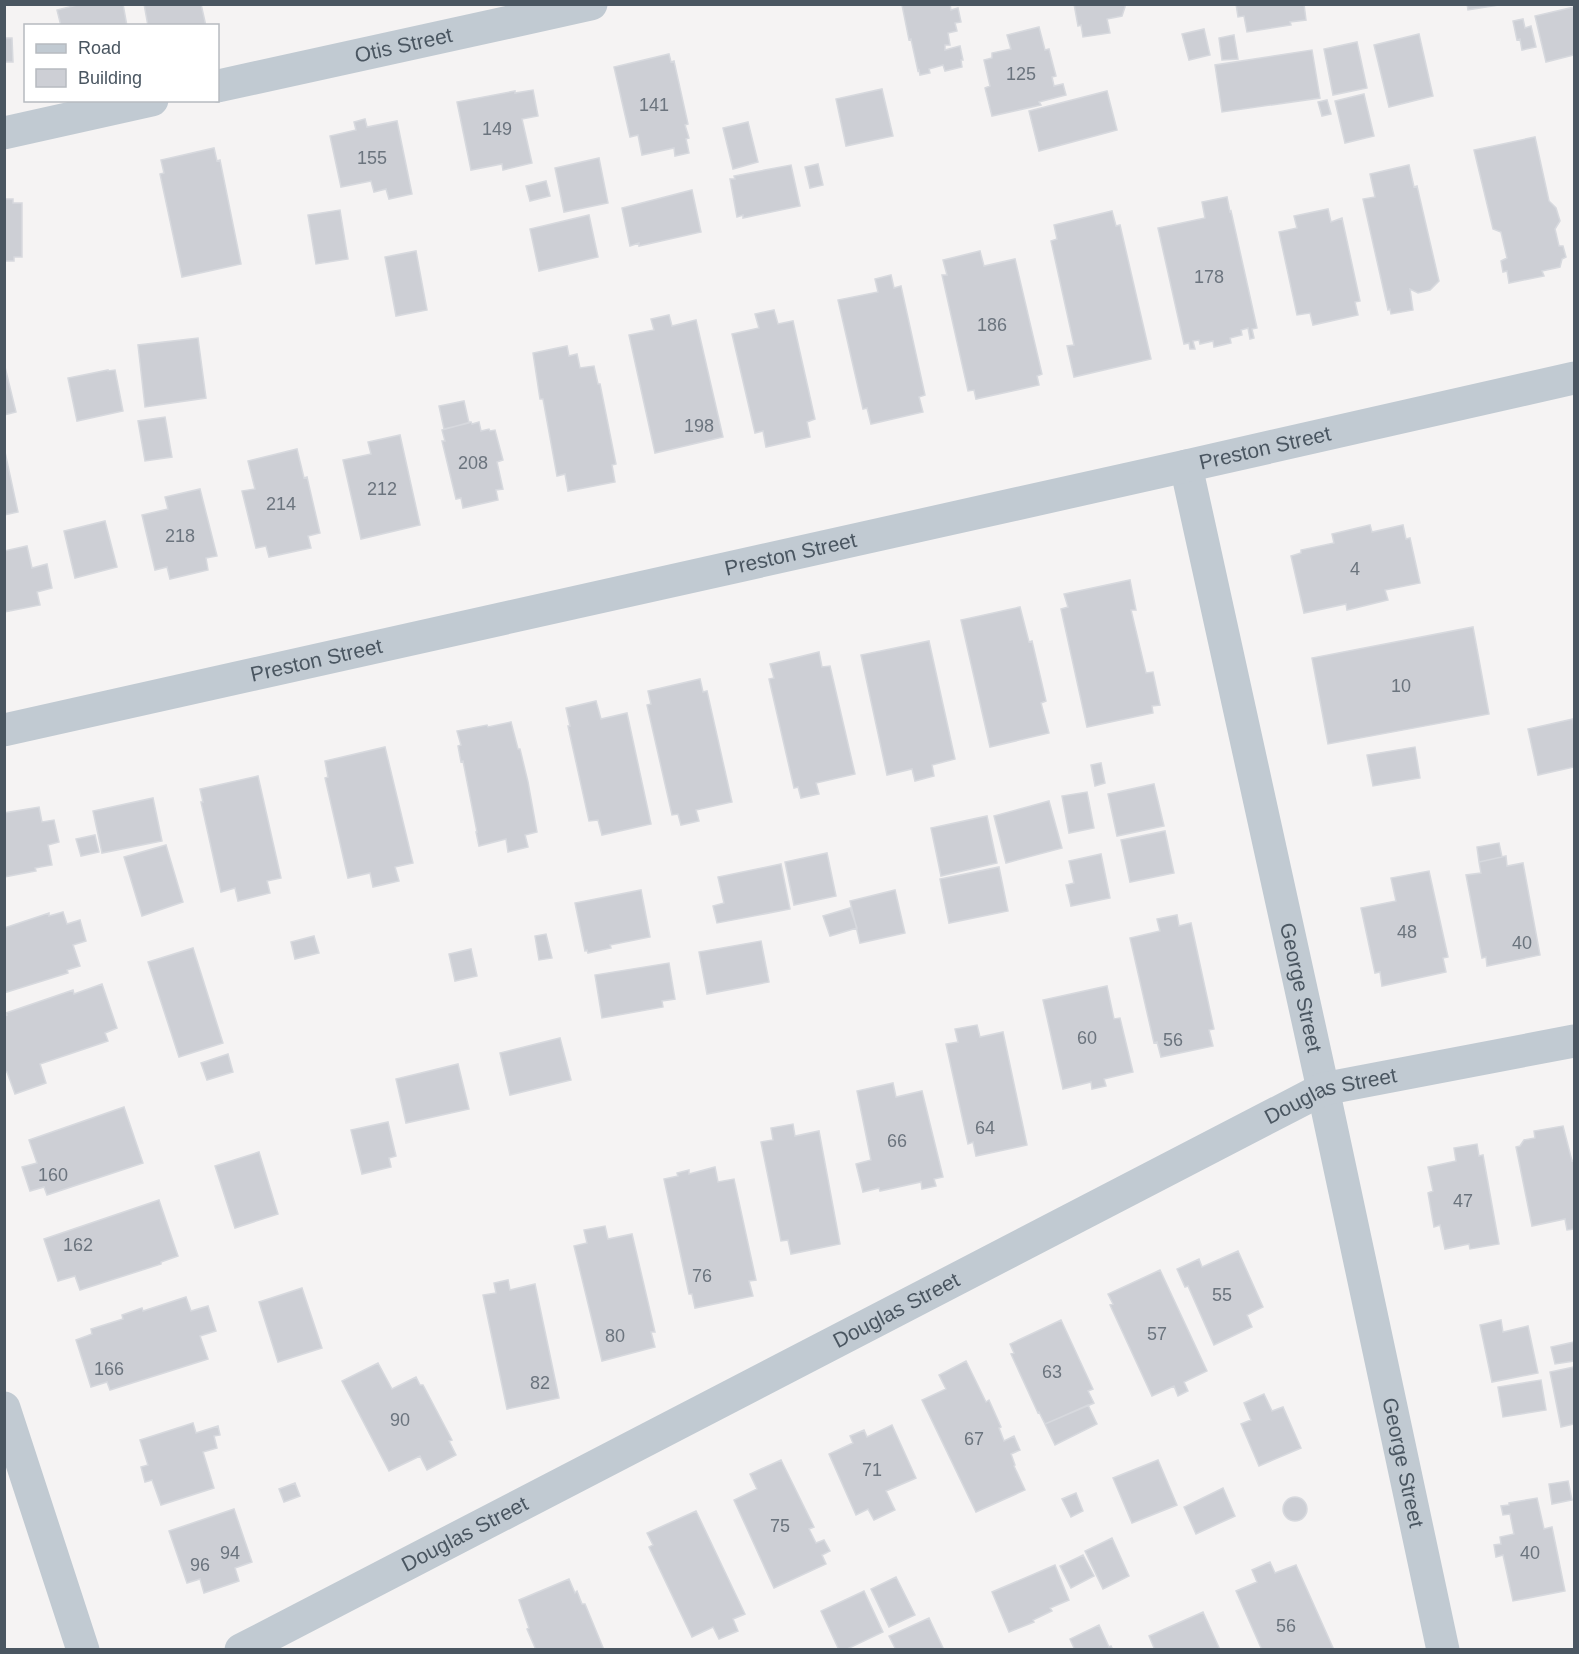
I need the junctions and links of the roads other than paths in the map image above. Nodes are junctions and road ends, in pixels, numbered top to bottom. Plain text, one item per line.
1 (591, 4) edge
2 (219, 86) edge
3 (143, 102) edge
4 (4, 133) edge
5 (1575, 378) edge
6 (1186, 466) junction
7 (4, 730) edge
8 (1575, 1041) edge
9 (1323, 1089) junction
10 (4, 1408) edge
11 (83, 1650) edge
12 (241, 1650) edge
13 (1443, 1650) edge

1 - 2 street, Otis Street
3 - 4 street
5 - 6 street, Preston Street
6 - 7 street, Preston Street
6 - 9 street, George Street
8 - 9 street, Douglas Street
9 - 12 street, Douglas Street
9 - 13 street, George Street
10 - 11 street

